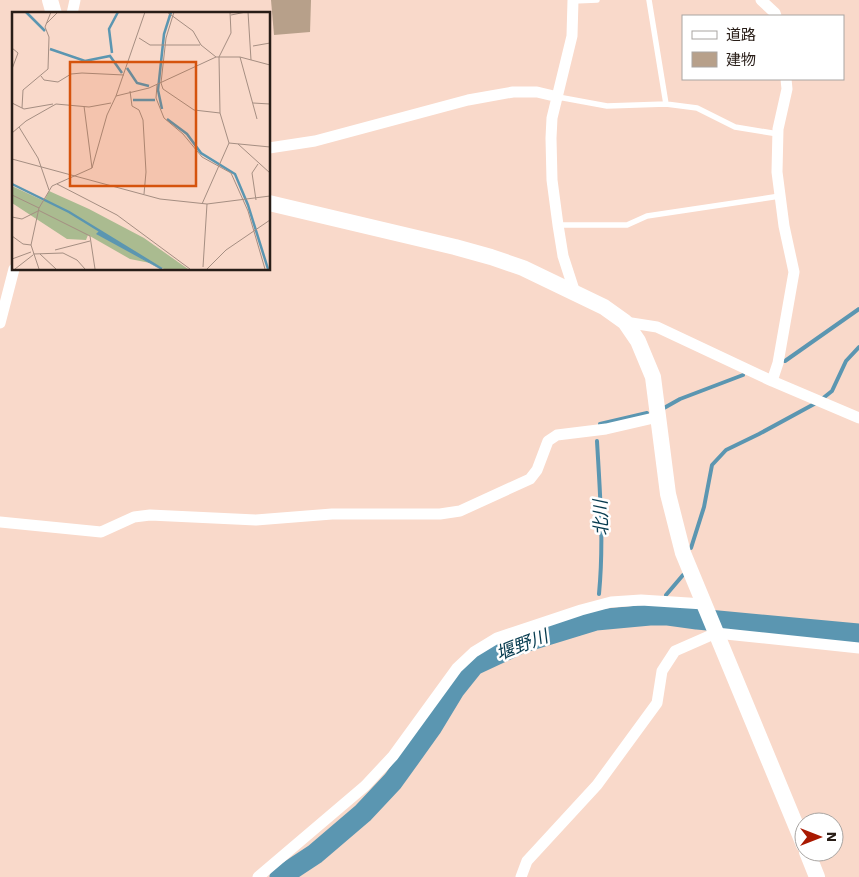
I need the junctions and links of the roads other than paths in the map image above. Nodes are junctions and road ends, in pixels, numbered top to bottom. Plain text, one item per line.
1 (573, 0) edge
2 (598, 0) edge
3 (649, 0) edge
4 (761, 0) edge
5 (776, 15) edge
6 (786, 80) edge
7 (558, 97) junction
8 (666, 104) junction
9 (778, 134) junction
10 (270, 148) edge
11 (780, 196) junction
12 (270, 203) edge
13 (558, 225) junction
14 (14, 270) edge
15 (575, 293) junction
16 (625, 322) junction
17 (0, 324) edge
18 (772, 381) junction
19 (658, 417) junction
20 (859, 418) edge
21 (0, 522) edge
22 (705, 606) junction
23 (716, 631) junction
24 (859, 648) edge
25 (794, 822) edge
26 (811, 862) edge
27 (258, 877) edge
28 (521, 877) edge
29 (817, 877) edge

1 - 2 lane
1 - 7 street
3 - 8 lane
4 - 5 street
6 - 9 street
7 - 8 lane
7 - 10 street
7 - 13 street
8 - 9 lane
9 - 11 street
11 - 13 lane
11 - 18 street
12 - 15 street
13 - 15 street
14 - 17 street
15 - 16 street
16 - 18 street
16 - 19 street
18 - 20 street
19 - 21 street
19 - 22 street
22 - 23 street
22 - 27 street
23 - 24 street
23 - 25 street
23 - 28 street
26 - 29 street

